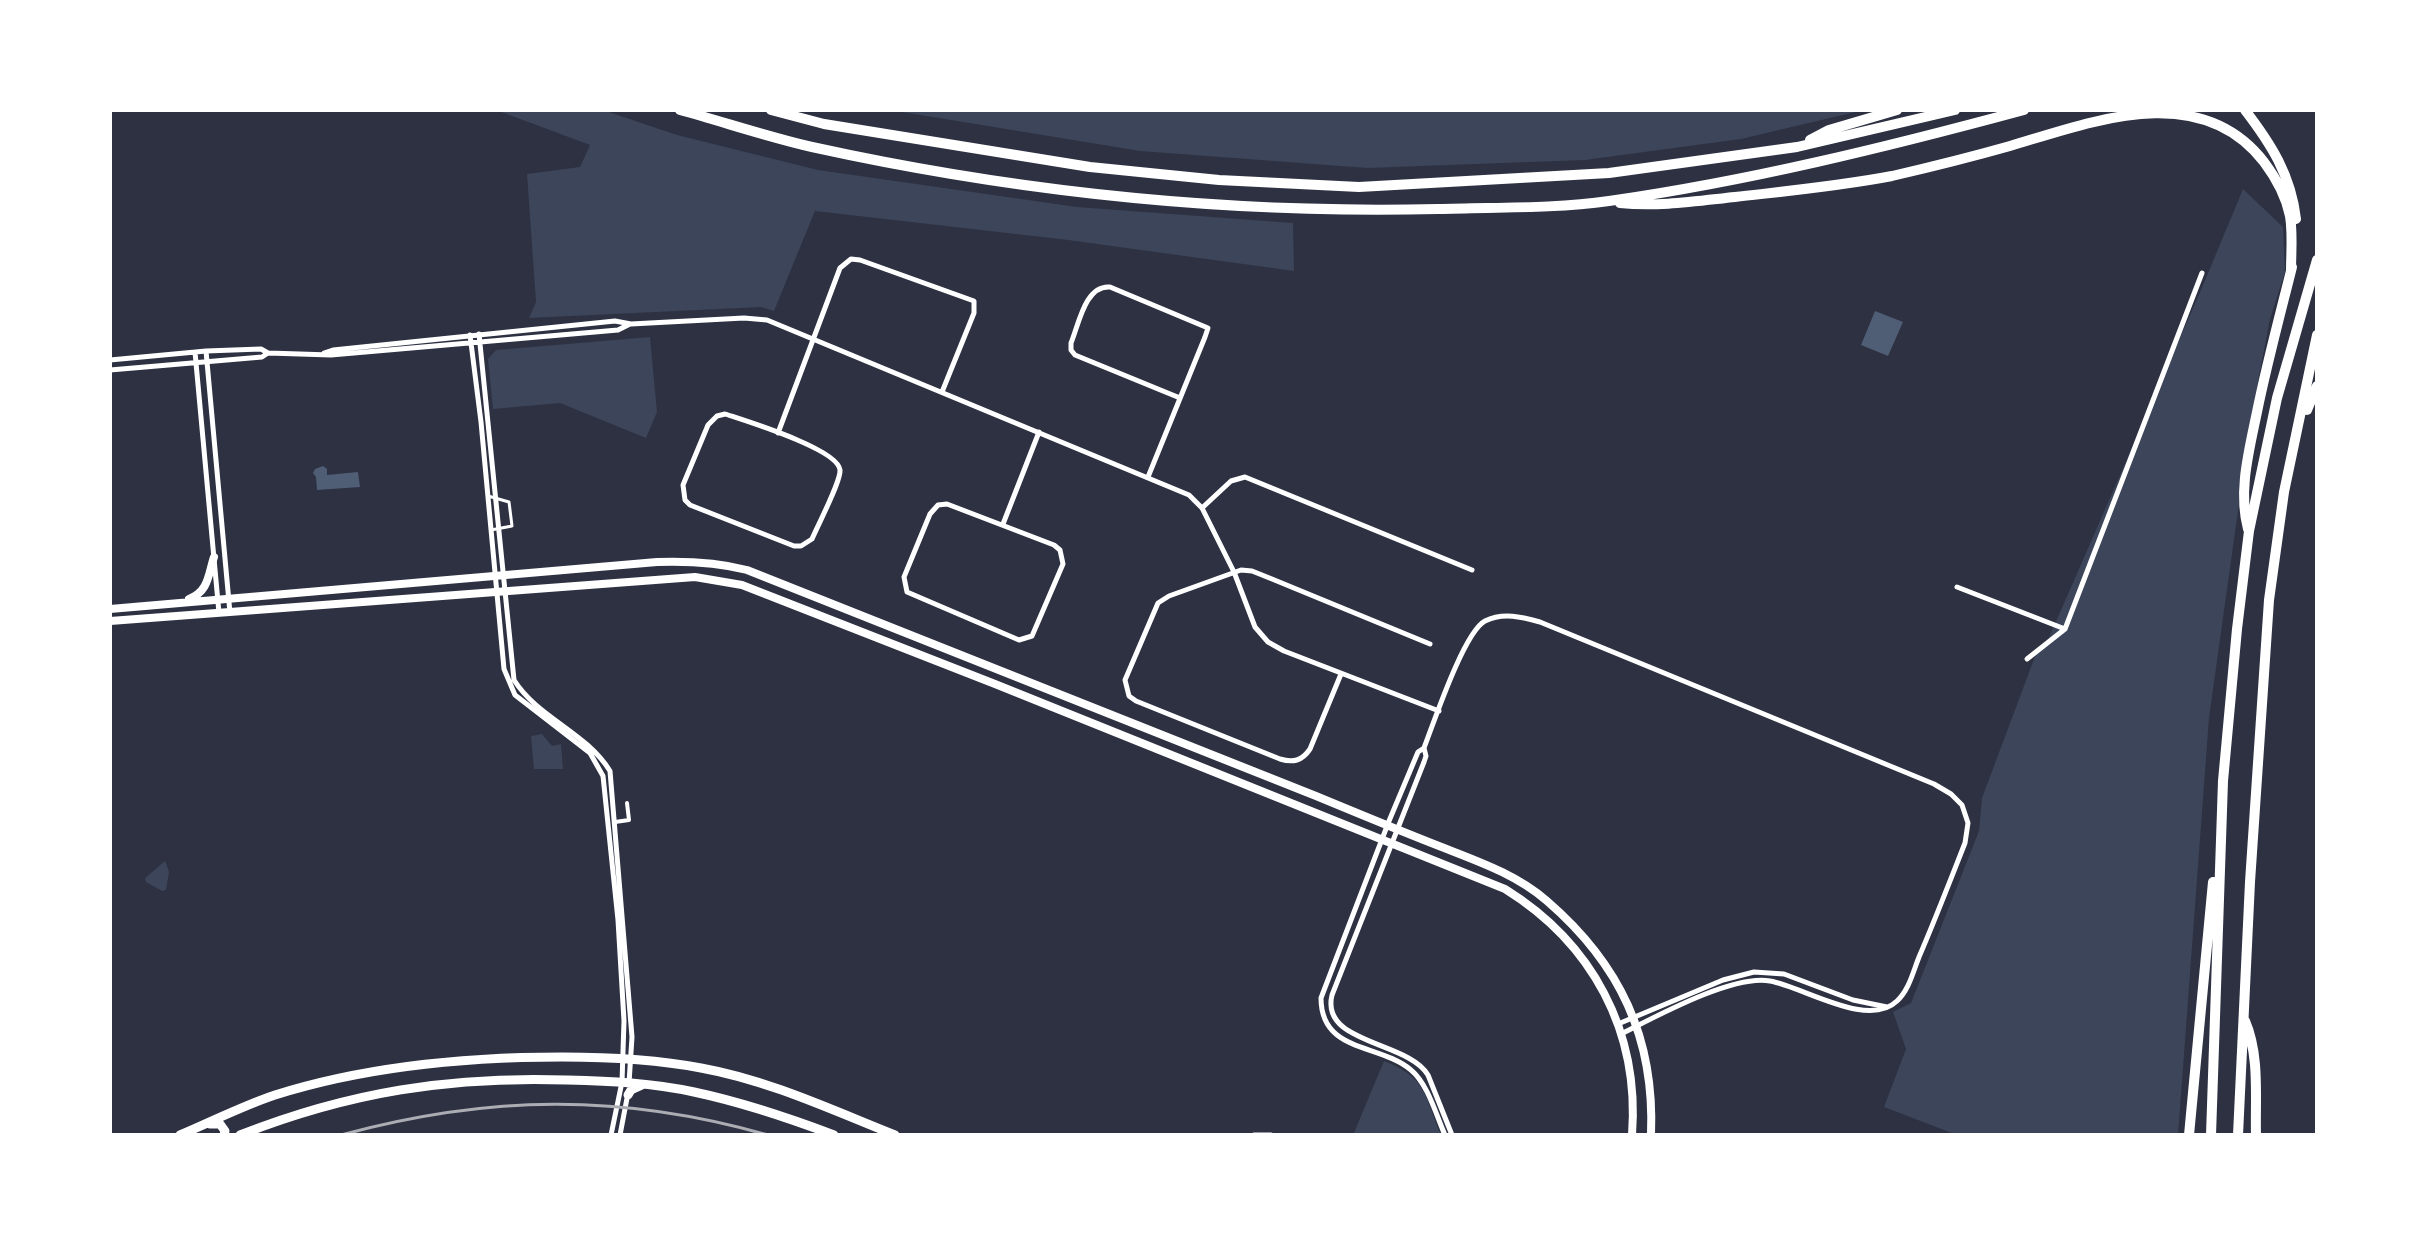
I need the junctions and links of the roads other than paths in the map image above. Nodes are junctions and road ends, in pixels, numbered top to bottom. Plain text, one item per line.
1 (680, 110) edge
2 (771, 110) edge
3 (1897, 110) edge
4 (1955, 110) edge
5 (2024, 110) edge
6 (2245, 110) edge
7 (1797, 147) junction
8 (1606, 201) junction
9 (2317, 260) edge
10 (2291, 271) junction
11 (2202, 273) dead end
12 (631, 324) junction
13 (479, 334) junction
14 (470, 335) junction
15 (2317, 335) edge
16 (813, 339) junction
17 (480, 344) junction
18 (472, 345) junction
19 (206, 351) junction
20 (195, 352) junction
21 (268, 353) junction
22 (324, 353) junction
23 (110, 360) edge
24 (207, 362) junction
25 (196, 363) junction
26 (110, 370) edge
27 (2317, 386) edge
28 (942, 392) junction
29 (1180, 398) junction
30 (485, 422) junction
31 (2299, 426) junction
32 (1039, 432) junction
33 (778, 433) junction
34 (1148, 477) junction
35 (491, 496) junction
36 (1202, 508) junction
37 (1003, 524) junction
38 (495, 530) junction
39 (2249, 531) junction
40 (214, 557) junction
41 (1472, 570) dead end
42 (1234, 572) junction
43 (499, 577) junction
44 (1957, 587) dead end
45 (501, 593) junction
46 (228, 599) junction
47 (218, 600) junction
48 (181, 603) junction
49 (110, 609) edge
50 (230, 613) junction
51 (219, 614) junction
52 (110, 621) edge
53 (2065, 629) junction
54 (1430, 644) dead end
55 (2027, 659) dead end
56 (1341, 674) junction
57 (1439, 711) junction
58 (1424, 748) junction
59 (2223, 781) junction
60 (627, 803) dead end
61 (615, 822) junction
62 (1387, 825) junction
63 (1397, 829) junction
64 (1383, 838) junction
65 (1392, 842) junction
66 (1888, 1007) junction
67 (1633, 1017) junction
68 (2245, 1019) junction
69 (1618, 1024) junction
70 (1637, 1027) junction
71 (1621, 1034) junction
72 (628, 1058) junction
73 (625, 1082) junction
74 (646, 1084) junction
75 (628, 1095) junction
76 (206, 1124) junction
77 (611, 1132) edge
78 (620, 1133) edge
79 (180, 1135) edge
80 (224, 1135) edge
81 (240, 1135) edge
82 (834, 1135) edge
83 (895, 1135) edge
84 (1254, 1135) edge
85 (1271, 1135) edge
86 (1445, 1135) edge
87 (1452, 1135) edge
88 (1632, 1135) edge
89 (1651, 1135) edge
90 (2189, 1135) edge
91 (2211, 1135) edge
92 (2238, 1135) edge
93 (2256, 1135) edge

1 - 8 highway
2 - 7 highway
3 - 7 highway
4 - 7 highway
5 - 8 highway
6 - 10 highway
8 - 10 highway
9 - 39 highway
10 - 39 highway
11 - 53 street
12 - 13 street
12 - 16 street
12 - 17 street
13 - 14 street
13 - 17 street
14 - 18 street
14 - 22 street
15 - 31 highway
16 - 28 street
16 - 28 street
16 - 33 street
17 - 18 street
17 - 30 street
18 - 22 street
18 - 30 street
19 - 20 street
19 - 21 street
19 - 24 street
20 - 23 street
20 - 25 street
21 - 22 street
21 - 24 street
24 - 25 street
24 - 46 street
25 - 26 street
25 - 40 street
27 - 31 highway
28 - 32 street
29 - 29 street
29 - 34 street
30 - 35 street
31 - 68 highway
32 - 34 street
32 - 37 street
33 - 33 street
34 - 36 street
35 - 38 street
35 - 38 lane
36 - 41 street
36 - 42 street
37 - 37 street
38 - 43 street
39 - 59 highway
40 - 47 street
40 - 48 main road
42 - 54 street
42 - 56 street
42 - 56 street
43 - 45 street
43 - 46 main road
43 - 62 main road
44 - 53 street
45 - 50 main road
45 - 61 street
45 - 64 main road
45 - 72 street
46 - 47 main road
46 - 50 street
47 - 48 main road
47 - 51 street
48 - 49 main road
50 - 51 main road
51 - 52 main road
53 - 55 street
56 - 57 street
57 - 58 street
57 - 66 street
58 - 62 street
58 - 63 street
59 - 90 highway
59 - 91 highway
60 - 61 street
61 - 72 street
62 - 63 main road
62 - 64 street
63 - 65 street
63 - 67 main road
64 - 65 main road
64 - 86 street
65 - 69 main road
65 - 87 street
66 - 67 street
66 - 70 street
67 - 69 street
67 - 70 main road
68 - 92 highway
68 - 93 highway
69 - 71 main road
70 - 71 street
70 - 89 main road
71 - 88 main road
72 - 73 street
72 - 76 main road
72 - 83 main road
73 - 74 main road
73 - 75 street
73 - 77 street
73 - 81 main road
74 - 75 main road
74 - 82 main road
75 - 78 street
76 - 79 main road
76 - 80 main road
84 - 85 street

